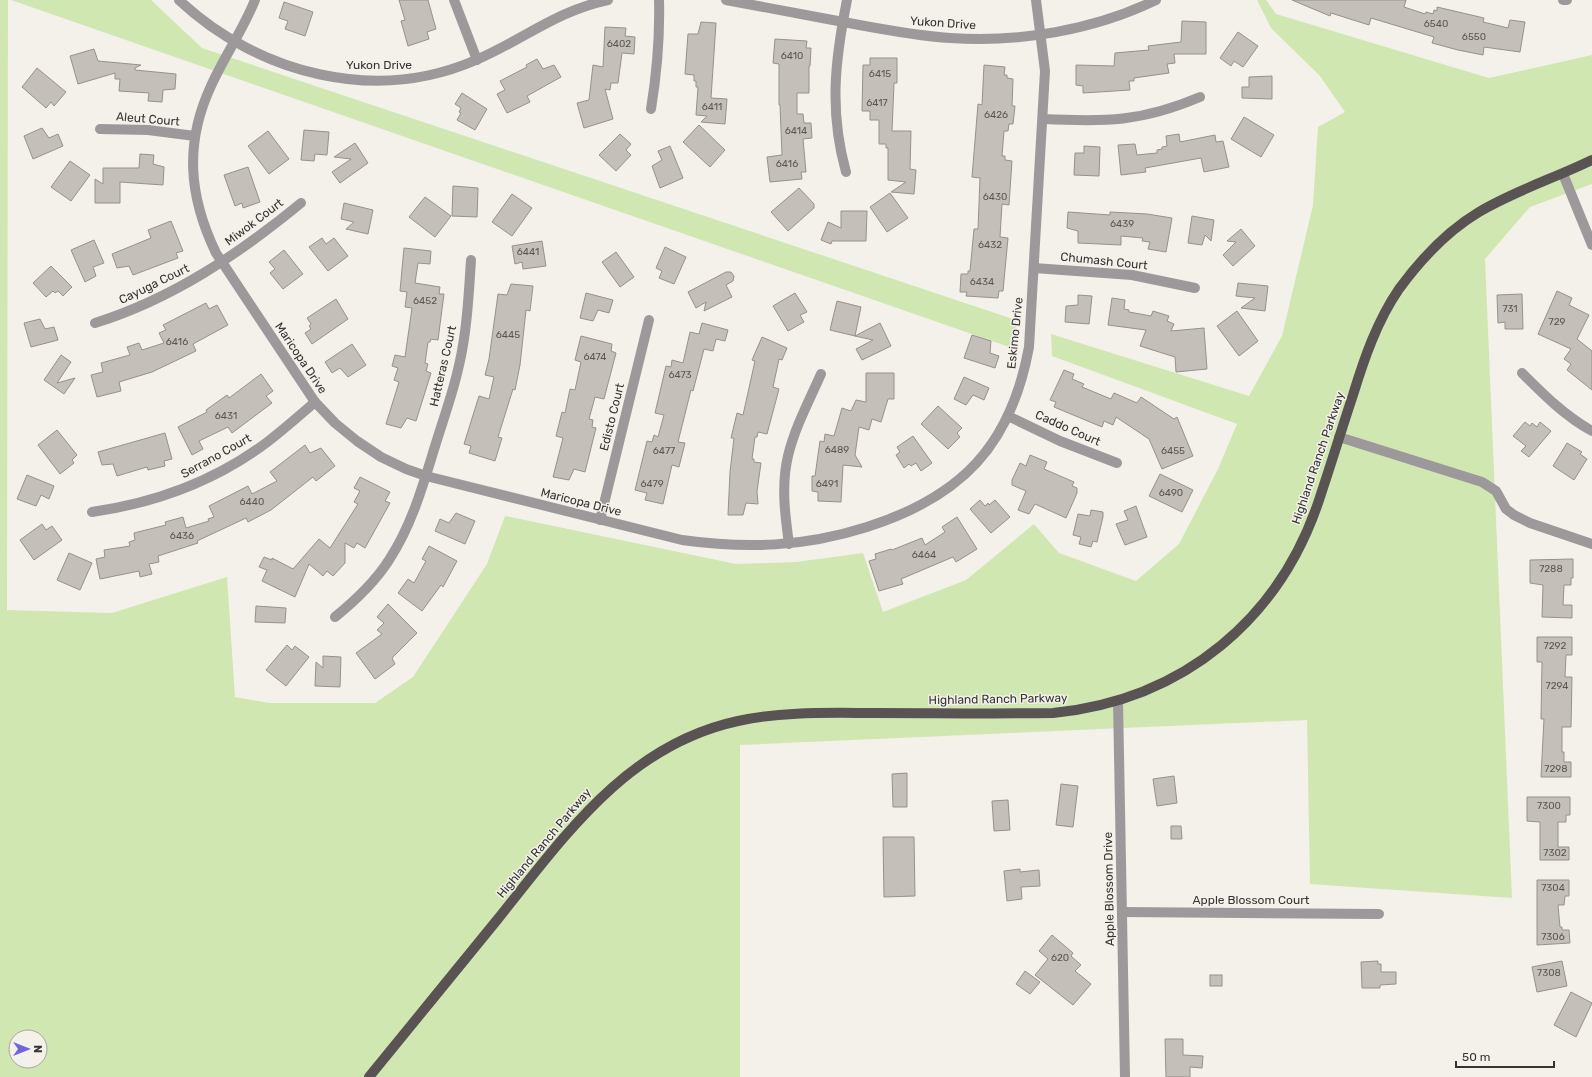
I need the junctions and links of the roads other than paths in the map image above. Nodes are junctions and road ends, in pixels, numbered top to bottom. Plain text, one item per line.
1 (179, 0) edge
2 (256, 0) edge
3 (454, 0) edge
4 (608, 0) edge
5 (659, 0) edge
6 (726, 0) edge
7 (847, 0) edge
8 (1036, 0) edge
9 (1156, 0) edge
10 (1563, 0) edge
11 (1567, 0) edge
12 (842, 22) junction
13 (1040, 34) junction
14 (235, 43) junction
15 (477, 60) junction
16 (1200, 97) dead end
17 (651, 109) dead end
18 (1043, 119) junction
19 (100, 129) dead end
20 (195, 136) junction
21 (1592, 160) edge
22 (846, 172) dead end
23 (1563, 174) junction
24 (301, 203) dead end
25 (1592, 245) edge
26 (471, 260) dead end
27 (222, 262) junction
28 (1034, 268) junction
29 (1195, 288) dead end
30 (649, 320) dead end
31 (95, 323) dead end
32 (821, 374) dead end
33 (1522, 374) dead end
34 (315, 402) junction
35 (1008, 416) junction
36 (1592, 431) edge
37 (1339, 437) junction
38 (1117, 463) dead end
39 (426, 476) junction
40 (92, 512) dead end
41 (600, 520) junction
42 (788, 544) junction
43 (1592, 544) edge
44 (335, 617) dead end
45 (1118, 701) junction
46 (1123, 912) junction
47 (1379, 914) dead end
48 (369, 1077) edge
49 (1125, 1077) edge

1 - 14 street, Yukon Drive
2 - 14 street, Maricopa Drive
3 - 15 street
4 - 15 street, Yukon Drive
5 - 17 street
6 - 12 street, Yukon Drive
7 - 12 street
8 - 13 street, Eskimo Drive
9 - 13 street, Yukon Drive
10 - 11 street
12 - 13 street, Yukon Drive
12 - 22 street
13 - 18 street, Eskimo Drive
14 - 15 street, Yukon Drive
14 - 20 street, Maricopa Drive
16 - 18 street
18 - 28 street, Eskimo Drive
19 - 20 street, Aleut Court
20 - 27 street, Maricopa Drive
21 - 23 main road, Highland Ranch Parkway
23 - 25 street
23 - 37 main road, Highland Ranch Parkway
24 - 27 street, Miwok Court
26 - 39 street, Hatteras Court
27 - 31 street, Cayuga Court
27 - 34 street, Maricopa Drive
28 - 29 street, Chumash Court
28 - 35 street, Eskimo Drive
30 - 41 street, Edisto Court
32 - 42 street
33 - 36 street
34 - 39 street, Maricopa Drive
34 - 40 street, Serrano Court
35 - 38 street, Caddo Court
35 - 42 street, Eskimo Drive
37 - 43 street
37 - 45 main road, Highland Ranch Parkway
39 - 41 street, Maricopa Drive
39 - 44 street, Hatteras Court
41 - 42 street, Maricopa Drive
45 - 46 street, Apple Blossom Drive
45 - 48 main road, Highland Ranch Parkway
46 - 47 street, Apple Blossom Court
46 - 49 street, Apple Blossom Drive

